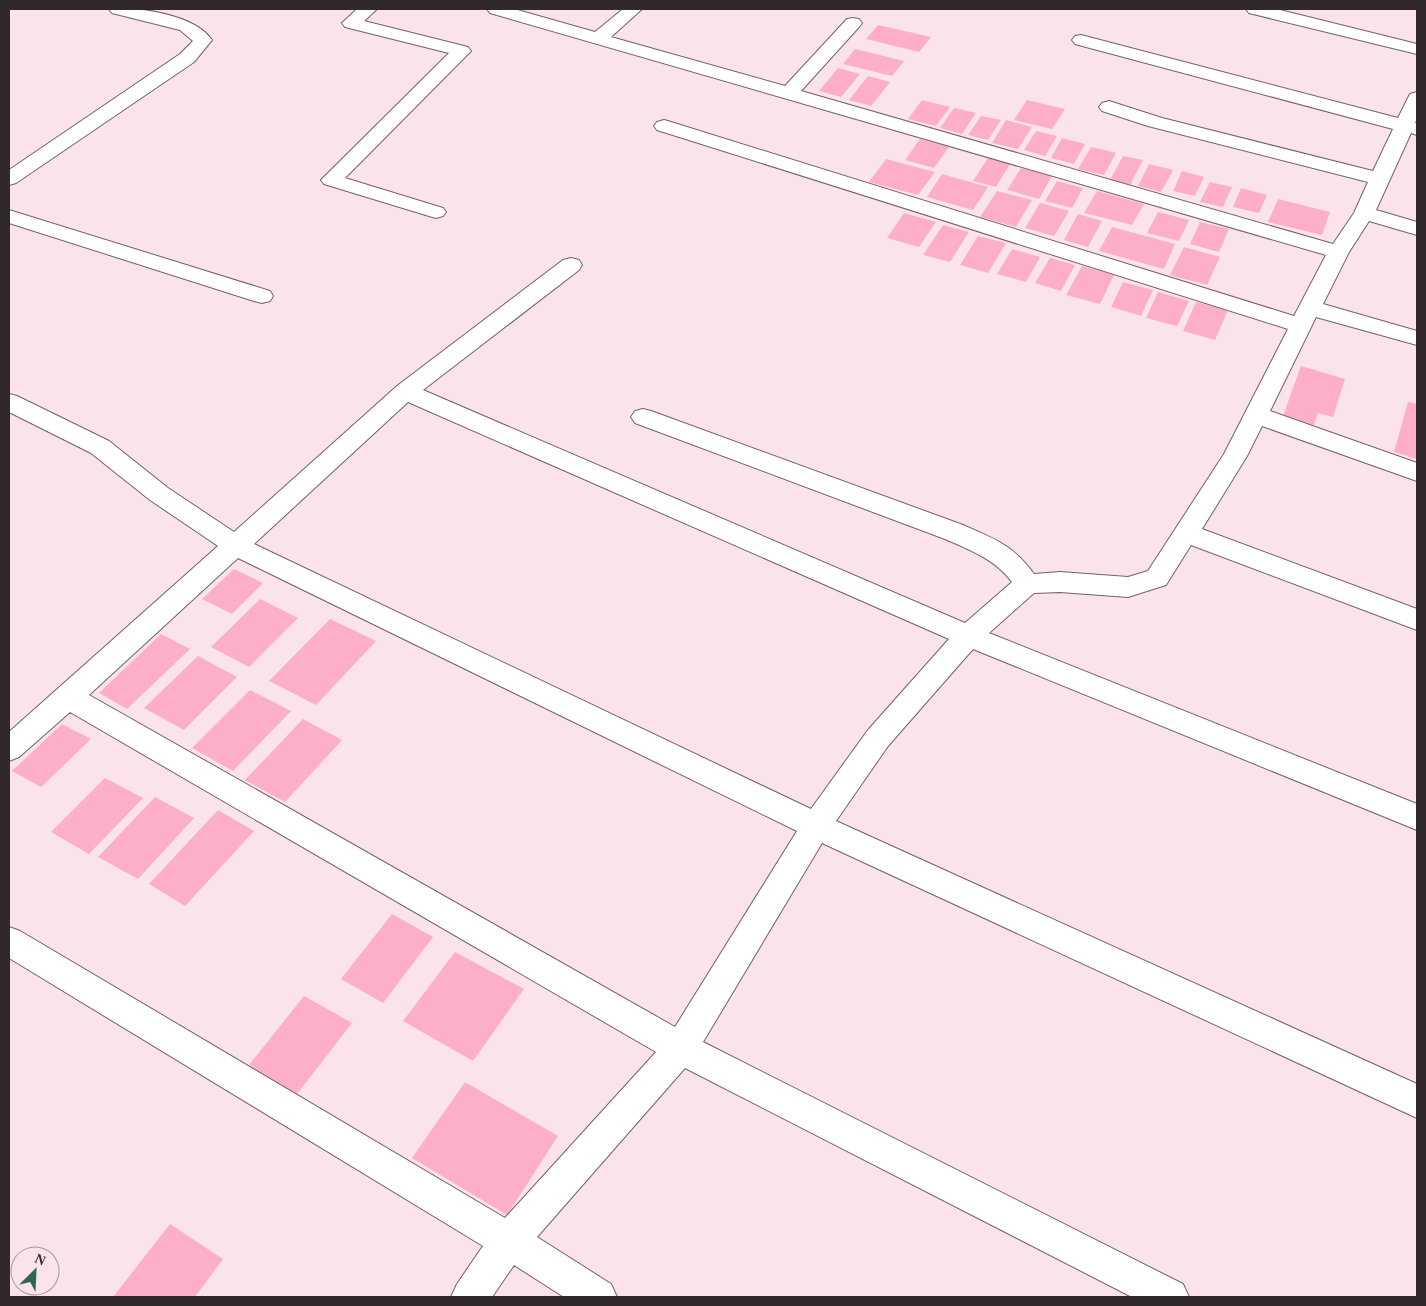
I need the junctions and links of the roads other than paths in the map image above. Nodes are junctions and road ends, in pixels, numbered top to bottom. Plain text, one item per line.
1 (118, 9) edge
2 (368, 9) edge
3 (496, 9) edge
4 (633, 9) edge
5 (1255, 9) edge
6 (853, 23) dead end
7 (599, 38) junction
8 (1080, 40) dead end
9 (1417, 49) edge
10 (789, 93) junction
11 (1417, 98) edge
12 (1109, 107) dead end
13 (664, 126) dead end
14 (1411, 128) edge
15 (9, 179) edge
16 (1380, 179) junction
17 (436, 212) dead end
18 (1364, 213) junction
19 (9, 216) edge
20 (1417, 229) edge
21 (1338, 252) junction
22 (571, 266) dead end
23 (262, 296) dead end
24 (1305, 317) junction
25 (1417, 338) edge
26 (405, 392) junction
27 (9, 402) edge
28 (1256, 415) junction
29 (643, 417) dead end
30 (1417, 472) edge
31 (1186, 533) junction
32 (236, 546) junction
33 (1028, 584) junction
34 (1417, 620) edge
35 (968, 636) junction
36 (68, 697) junction
37 (9, 749) edge
38 (1417, 817) edge
39 (816, 826) junction
40 (9, 941) edge
41 (681, 1048) junction
42 (1417, 1101) edge
43 (509, 1241) junction
44 (470, 1297) edge
45 (598, 1297) edge
46 (1170, 1297) edge

1 - 15 street
2 - 17 street
3 - 7 street
4 - 7 street
5 - 9 street
6 - 10 street
7 - 10 street
8 - 14 street
10 - 21 street
11 - 14 street
12 - 16 street
13 - 24 street
14 - 16 street
16 - 18 street
18 - 20 street
18 - 21 street
19 - 23 street
21 - 24 street
22 - 26 street
24 - 25 street
24 - 28 street
26 - 32 street
26 - 35 street
27 - 32 street
28 - 30 street
28 - 31 street
29 - 33 street
31 - 33 street
31 - 34 street
32 - 36 street
32 - 39 street
33 - 35 street
35 - 38 street
35 - 39 street
36 - 37 street
36 - 41 street
39 - 41 street
39 - 42 street
40 - 43 street
41 - 43 street
41 - 46 street
43 - 44 street
43 - 45 street

